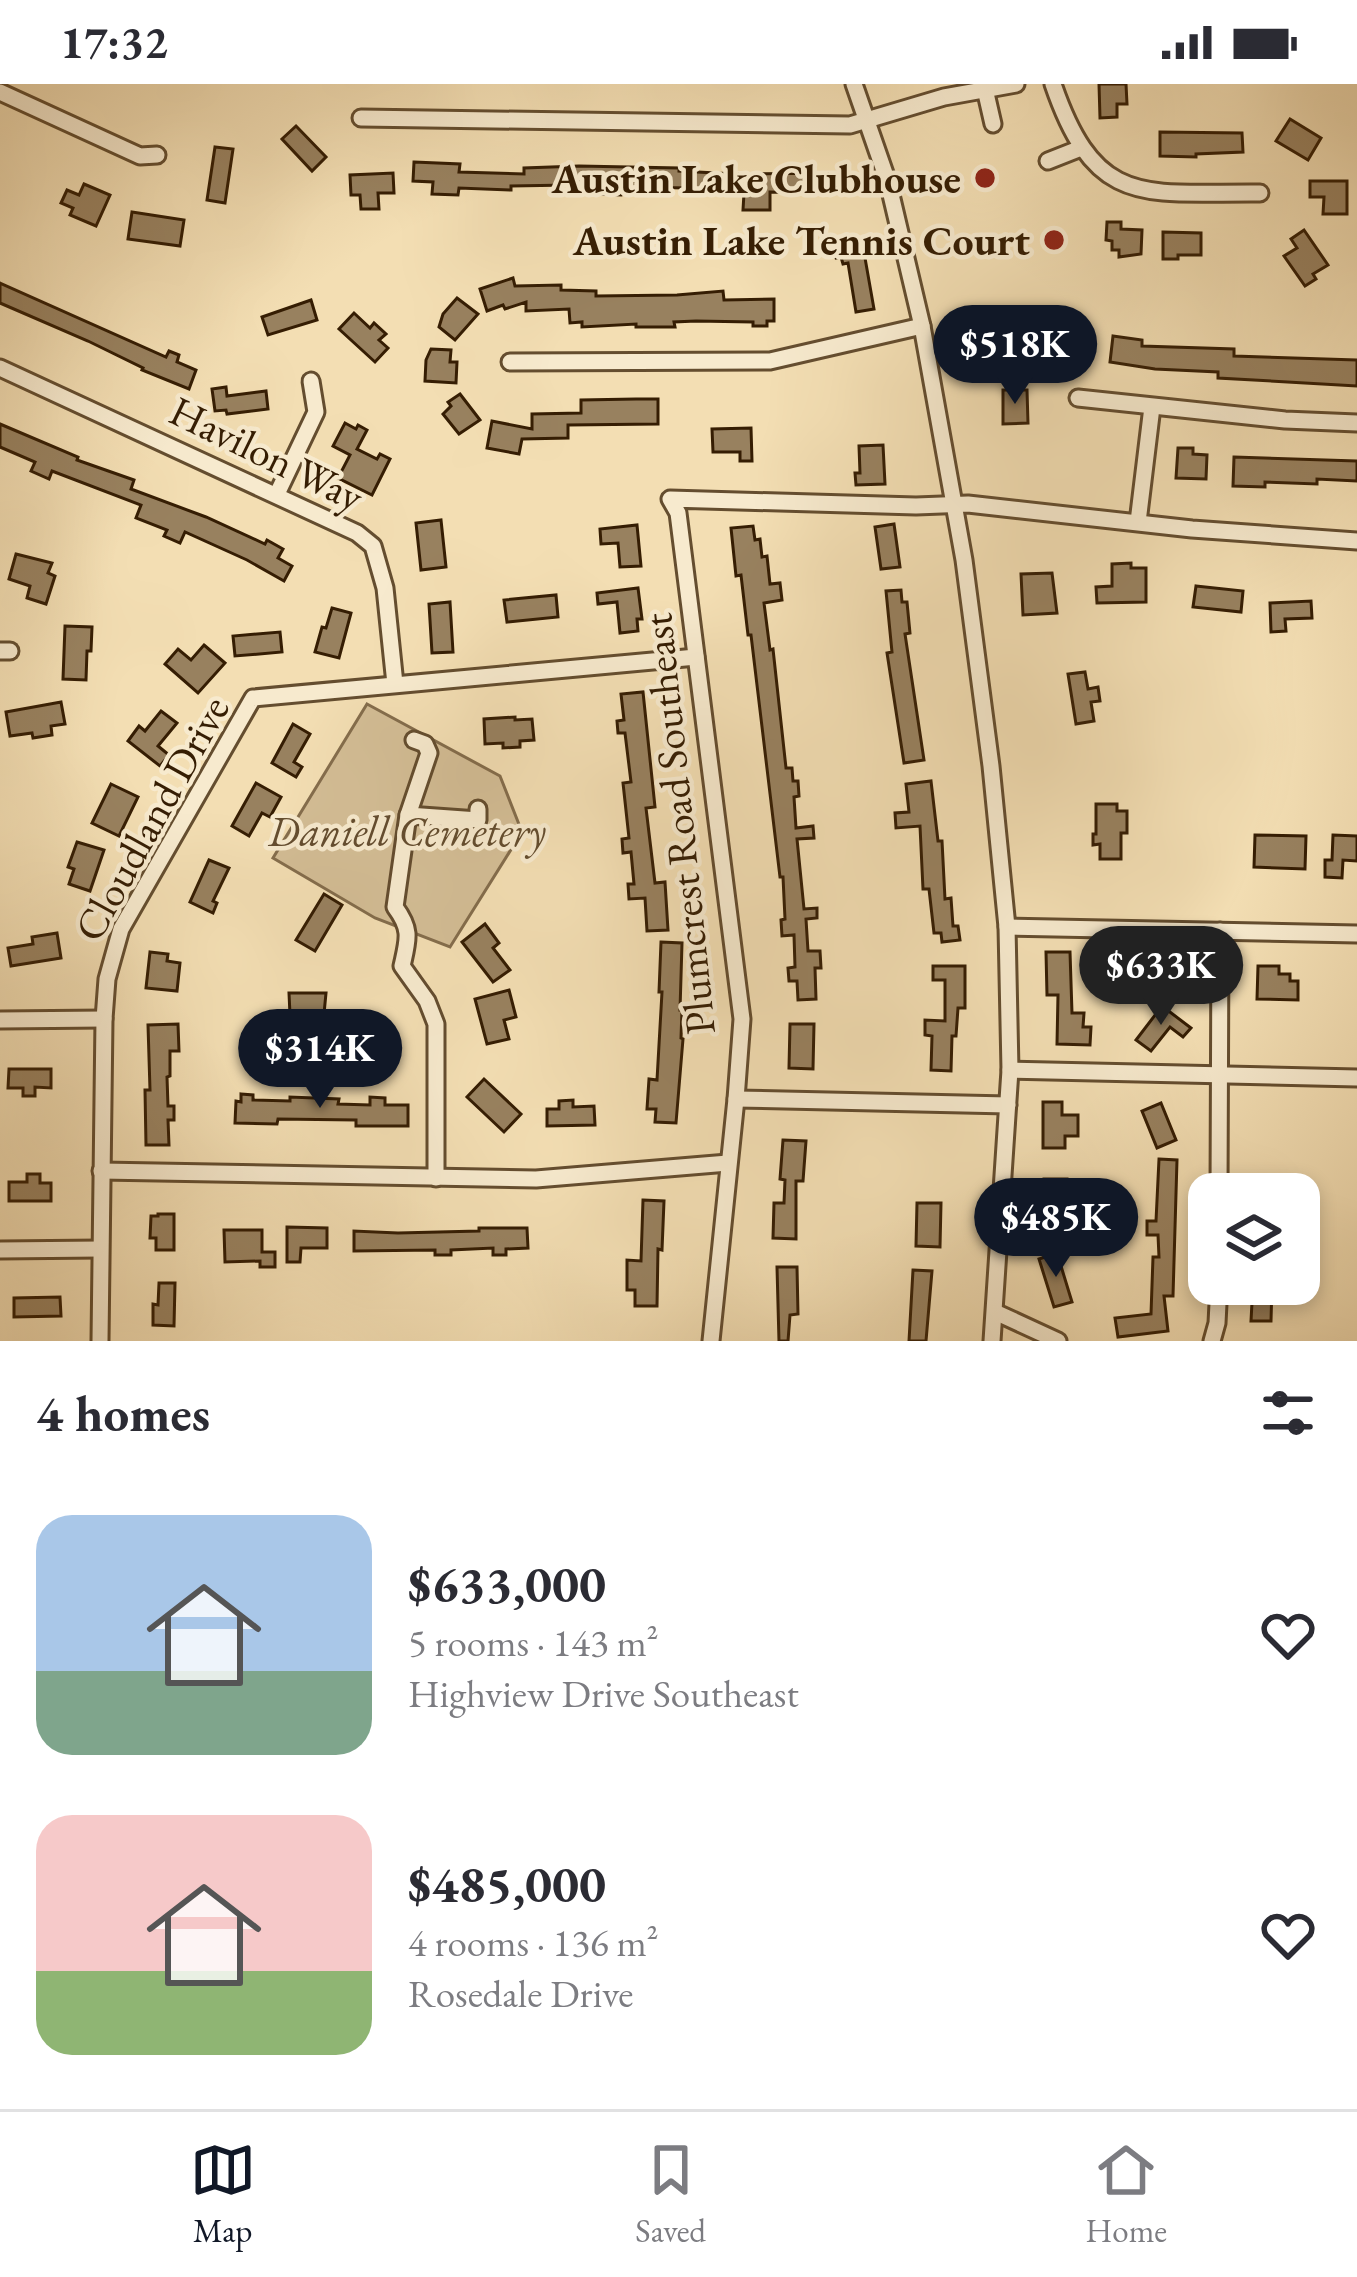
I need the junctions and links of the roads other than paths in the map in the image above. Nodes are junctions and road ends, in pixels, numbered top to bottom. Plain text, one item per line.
1 (854, 84) edge
2 (1016, 84) edge
3 (1053, 84) edge
4 (985, 89) junction
5 (0, 92) edge
6 (361, 118) dead end
7 (868, 120) junction
8 (992, 124) dead end
9 (1081, 148) junction
10 (157, 155) dead end
11 (1048, 161) dead end
12 (1260, 193) dead end
13 (922, 326) junction
14 (510, 362) dead end
15 (0, 368) edge
16 (310, 382) dead end
17 (1078, 398) dead end
18 (1152, 407) junction
19 (1357, 423) edge
20 (277, 494) junction
21 (954, 505) junction
22 (1138, 522) junction
23 (1357, 541) edge
24 (696, 657) junction
25 (394, 684) junction
26 (414, 740) dead end
27 (478, 808) dead end
28 (408, 814) junction
29 (1007, 927) junction
30 (1220, 931) junction
31 (1357, 934) edge
32 (104, 1018) junction
33 (0, 1020) edge
34 (1010, 1070) junction
35 (1218, 1076) junction
36 (1357, 1078) edge
37 (736, 1099) junction
38 (1008, 1105) junction
39 (728, 1163) junction
40 (101, 1171) junction
41 (1219, 1173) edge
42 (436, 1178) junction
43 (100, 1249) junction
44 (0, 1250) edge
45 (1218, 1305) edge
46 (995, 1312) junction
47 (100, 1341) edge
48 (711, 1341) edge
49 (992, 1341) edge
50 (1058, 1341) edge
51 (1212, 1341) edge

1 - 7 street
2 - 4 street
3 - 9 street
4 - 7 street
4 - 8 street
5 - 10 street
6 - 7 street
7 - 13 street
9 - 11 street
9 - 12 street
13 - 14 street
13 - 21 street
15 - 20 street, Havilon Way
16 - 20 street
17 - 18 street
18 - 19 street
18 - 22 street
20 - 25 street, Havilon Way
21 - 22 street
21 - 24 street, Plumcrest Road Southeast
21 - 29 street
22 - 23 street
24 - 25 street, Cloudland Drive
24 - 37 street, Plumcrest Road Southeast
25 - 32 street, Cloudland Drive
26 - 28 street
27 - 28 street
28 - 42 street
29 - 30 street
29 - 34 street
30 - 31 street
30 - 35 street
32 - 33 street
32 - 40 street, Cloudland Drive
34 - 35 street
34 - 38 street
35 - 36 street
35 - 41 street
37 - 38 street
37 - 39 street, Plumcrest Road Southeast
38 - 46 street
39 - 42 street
39 - 48 street, Plumcrest Road Southeast
40 - 42 street
40 - 43 street, Cloudland Drive
43 - 44 street
43 - 47 street, Cloudland Drive
45 - 51 street
46 - 49 street
46 - 50 street

